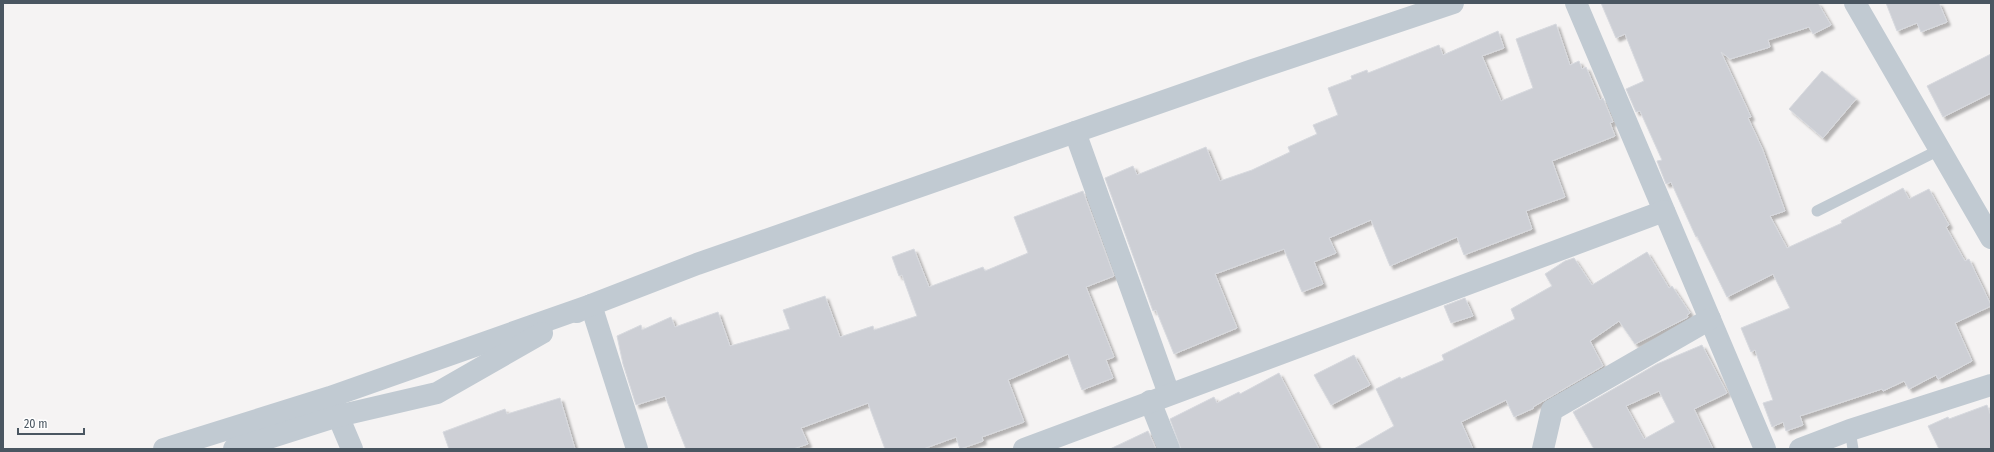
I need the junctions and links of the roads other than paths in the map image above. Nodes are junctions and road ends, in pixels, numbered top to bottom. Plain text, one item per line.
1 (1453, 3) edge
2 (1576, 3) edge
3 (1855, 3) edge
4 (1075, 132) junction
5 (1941, 149) junction
6 (1664, 211) junction
7 (1817, 211) dead end
8 (1991, 238) edge
9 (591, 305) junction
10 (1710, 319) junction
11 (1991, 385) edge
12 (1159, 398) junction
13 (334, 407) junction
14 (1851, 439) edge
15 (164, 449) edge
16 (234, 449) edge
17 (352, 449) edge
18 (637, 449) edge
19 (1024, 449) edge
20 (1169, 449) edge
21 (1543, 449) edge
22 (1765, 449) edge
23 (1800, 449) edge

1 - 4 street
2 - 6 street
3 - 5 street
4 - 9 street
4 - 12 street
5 - 7 lane
5 - 8 street
6 - 10 street
6 - 12 street
9 - 13 street
9 - 13 street
9 - 18 street
10 - 21 street
10 - 22 street
11 - 14 street
12 - 19 street
12 - 20 street
13 - 15 street
13 - 16 street
13 - 17 street
14 - 23 street

